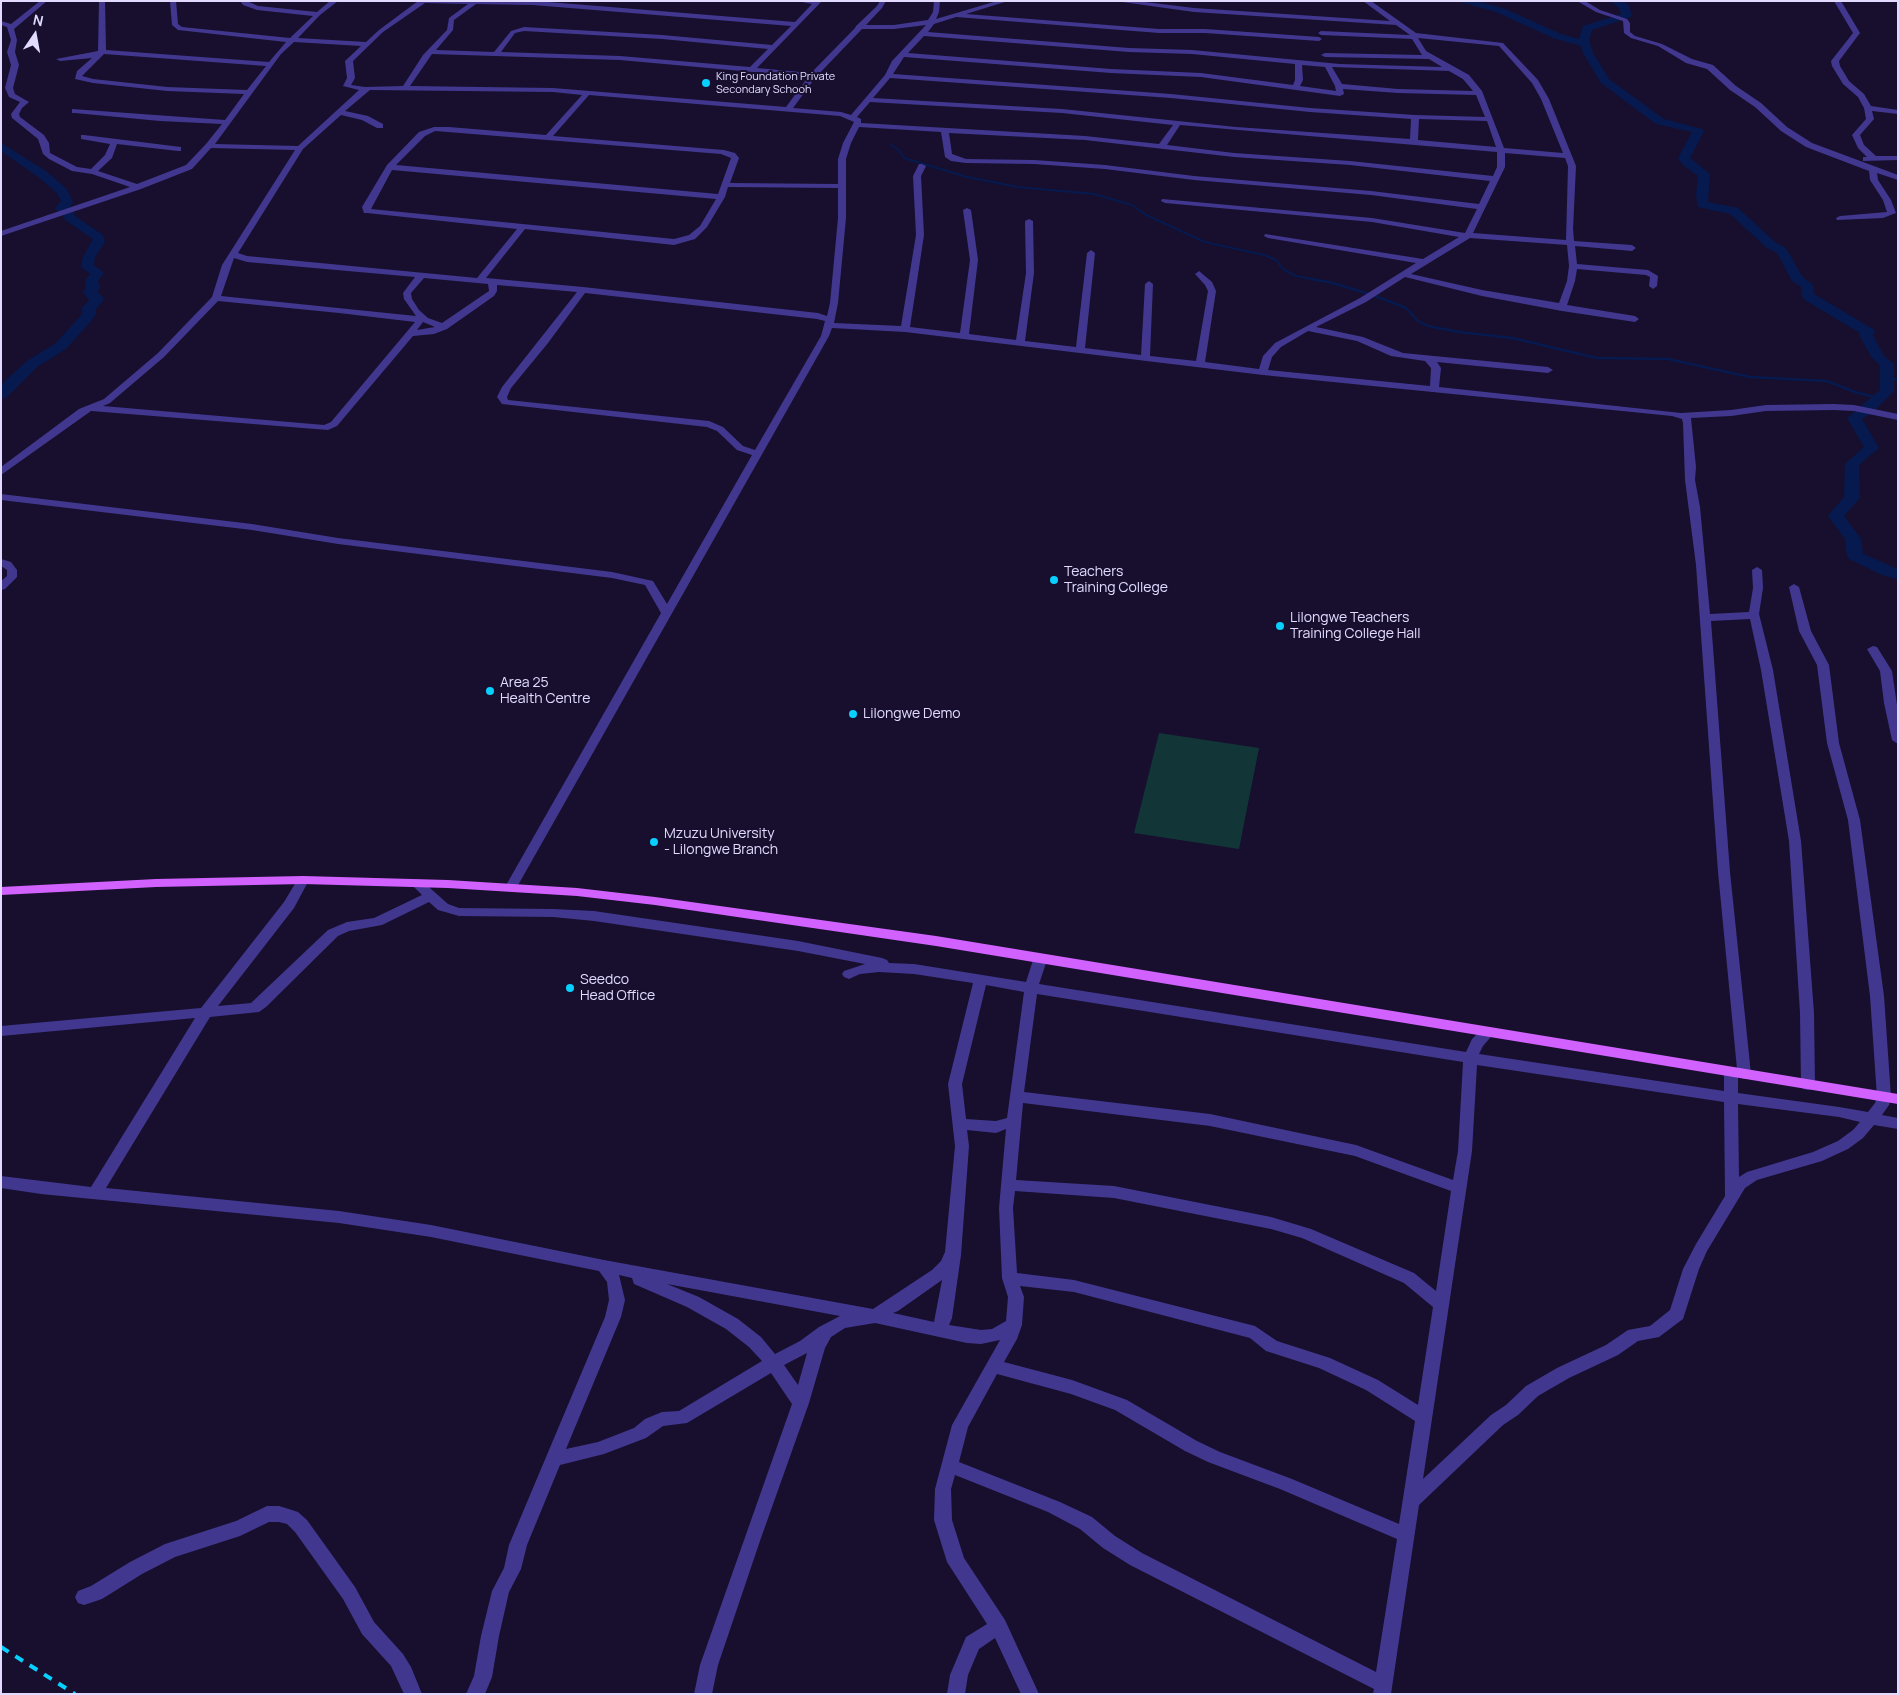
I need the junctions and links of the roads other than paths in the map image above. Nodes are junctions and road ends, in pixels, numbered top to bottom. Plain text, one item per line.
1 (44, 1) edge
2 (102, 1) edge
3 (173, 1) edge
4 (243, 1) edge
5 (335, 1) edge
6 (424, 1) edge
7 (615, 1) edge
8 (800, 1) edge
9 (882, 1) edge
10 (937, 1) edge
11 (1005, 1) edge
12 (1118, 1) edge
13 (1366, 1) edge
14 (1580, 1) edge
15 (1837, 1) edge
16 (818, 2) edge
17 (453, 3) junction
18 (472, 3) junction
19 (565, 3) edge
20 (604, 9) junction
21 (462, 11) junction
22 (318, 14) junction
23 (959, 16) junction
24 (1319, 19) junction
25 (932, 22) junction
26 (1396, 22) junction
27 (1, 23) edge
28 (796, 24) junction
29 (1084, 26) junction
30 (858, 27) junction
31 (11, 28) junction
32 (923, 34) junction
33 (1320, 36) junction
34 (1414, 36) junction
35 (291, 40) junction
36 (1086, 41) junction
37 (369, 44) junction
38 (773, 47) junction
39 (430, 52) junction
40 (100, 53) junction
41 (496, 54) junction
42 (903, 55) junction
43 (1325, 55) junction
44 (1430, 57) junction
45 (60, 59) dead end
46 (1298, 62) junction
47 (269, 64) junction
48 (1331, 64) junction
49 (1451, 69) junction
50 (752, 70) junction
51 (813, 75) junction
52 (888, 76) junction
53 (1339, 86) junction
54 (406, 87) junction
55 (1296, 88) junction
56 (365, 89) junction
57 (248, 92) junction
58 (587, 93) junction
59 (1479, 93) junction
60 (868, 100) junction
61 (1868, 108) junction
62 (788, 109) junction
63 (75, 111) dead end
64 (339, 112) junction
65 (1898, 112) edge
66 (854, 116) junction
67 (1415, 117) junction
68 (1489, 119) junction
69 (226, 122) junction
70 (1178, 123) junction
71 (857, 125) junction
72 (380, 126) dead end
73 (945, 130) junction
74 (84, 137) dead end
75 (548, 138) junction
76 (114, 142) junction
77 (1414, 143) junction
78 (209, 146) junction
79 (1162, 146) junction
80 (300, 148) junction
81 (178, 150) dead end
82 (1500, 150) junction
83 (1567, 156) junction
84 (1836, 156) junction
85 (1898, 158) edge
86 (1874, 159) junction
87 (922, 166) dead end
88 (390, 167) junction
89 (1873, 169) junction
90 (93, 172) junction
91 (1496, 178) junction
92 (1898, 178) edge
93 (726, 185) junction
94 (843, 186) junction
95 (138, 187) junction
96 (722, 197) junction
97 (1165, 201) dead end
98 (1480, 207) junction
99 (966, 210) dead end
100 (1894, 216) edge
101 (1840, 218) dead end
102 (1028, 221) dead end
103 (523, 226) junction
104 (1, 234) edge
105 (1268, 236) dead end
106 (1467, 236) junction
107 (1570, 243) junction
108 (1632, 248) dead end
109 (234, 250) junction
110 (1091, 253) dead end
111 (1424, 262) junction
112 (1573, 266) junction
113 (1198, 274) dead end
114 (1406, 275) junction
115 (421, 276) junction
116 (479, 282) junction
117 (492, 282) junction
118 (1149, 284) dead end
119 (1653, 286) dead end
120 (582, 290) junction
121 (216, 298) junction
122 (1562, 308) junction
123 (1635, 319) dead end
124 (830, 323) junction
125 (444, 327) junction
126 (1307, 328) junction
127 (905, 329) junction
128 (411, 333) junction
129 (964, 337) junction
130 (1020, 344) junction
131 (1080, 350) junction
132 (1145, 358) junction
133 (1428, 359) junction
134 (1200, 365) junction
135 (1548, 370) dead end
136 (1264, 372) junction
137 (1434, 390) junction
138 (92, 408) junction
139 (1683, 415) junction
140 (1898, 417) edge
141 (758, 454) junction
142 (1, 472) edge
143 (1, 498) edge
144 (1, 562) edge
145 (1757, 570) dead end
146 (1, 587) edge
147 (1794, 587) dead end
148 (666, 612) junction
149 (1754, 614) junction
150 (1704, 618) junction
151 (1873, 649) dead end
152 (1893, 688) edge
153 (1898, 740) edge
154 (303, 880) junction
155 (416, 883) junction
156 (511, 887) junction
157 (1, 891) edge
158 (431, 896) junction
159 (1040, 960) junction
160 (914, 969) junction
161 (849, 974) dead end
162 (981, 979) junction
163 (1031, 989) junction
164 (205, 1013) junction
165 (1, 1031) edge
166 (1488, 1032) junction
167 (1470, 1058) junction
168 (1738, 1073) junction
169 (1808, 1085) junction
170 (1016, 1097) junction
171 (1731, 1097) junction
172 (1891, 1098) edge
173 (1869, 1119) junction
174 (1014, 1121) junction
175 (960, 1123) junction
176 (1898, 1124) edge
177 (1, 1182) edge
178 (1008, 1185) junction
179 (1460, 1188) junction
180 (95, 1193) junction
181 (1732, 1195) junction
182 (953, 1253) junction
183 (604, 1266) junction
184 (1010, 1278) junction
185 (1442, 1304) junction
186 (875, 1316) junction
187 (1014, 1325) junction
188 (938, 1331) junction
189 (825, 1332) junction
190 (773, 1363) junction
191 (993, 1366) junction
192 (801, 1403) junction
193 (1424, 1418) junction
194 (555, 1459) junction
195 (948, 1465) junction
196 (1413, 1500) junction
197 (1407, 1535) junction
198 (84, 1597) dead end
199 (999, 1626) junction
200 (1383, 1690) edge
201 (413, 1694) edge
202 (475, 1694) edge
203 (703, 1694) edge
204 (956, 1694) edge
205 (1031, 1694) edge

1 - 31 street
2 - 40 street
3 - 35 street
4 - 22 street
5 - 22 street
6 - 17 street
6 - 37 street
7 - 20 street
8 - 16 street
9 - 30 street
10 - 25 street
11 - 23 street
12 - 24 street
13 - 26 street
14 - 84 street
15 - 61 street
16 - 28 street
17 - 18 street
17 - 21 street
18 - 19 street
18 - 21 street
19 - 20 street
20 - 28 street
21 - 39 street
22 - 35 street
23 - 25 street
23 - 29 street
24 - 26 street
24 - 33 street
25 - 30 street
25 - 32 street
26 - 34 street
27 - 31 street
28 - 38 street
29 - 33 street
29 - 36 street
30 - 51 street
31 - 90 street
32 - 36 street
32 - 42 street
33 - 34 street
33 - 43 street
34 - 44 street
34 - 83 street
35 - 37 street
35 - 47 street
36 - 46 street
37 - 56 street
38 - 41 street
38 - 50 street
39 - 41 street
39 - 54 street
40 - 45 street
40 - 47 street
40 - 57 street
41 - 50 street
42 - 52 street
42 - 55 street
43 - 44 street
43 - 48 street
44 - 49 street
46 - 48 street
46 - 55 street
47 - 57 street
48 - 49 street
48 - 53 street
49 - 59 street
50 - 51 street
51 - 62 street
52 - 60 street
52 - 67 street
53 - 55 street
53 - 59 street
54 - 56 street
54 - 58 street
56 - 64 street
57 - 69 street
58 - 62 street
58 - 75 street
59 - 68 street
60 - 66 street
60 - 70 street
61 - 65 street
61 - 86 street
62 - 66 street
63 - 69 street
64 - 72 street
64 - 80 street
66 - 71 street
67 - 68 street
67 - 77 street
68 - 82 street
69 - 78 street
70 - 77 street
70 - 79 street
71 - 73 street
71 - 94 street
73 - 79 street
73 - 98 street
74 - 76 street
75 - 88 street
75 - 93 street
76 - 81 street
76 - 90 street
77 - 82 street
78 - 80 street
78 - 95 street
79 - 91 street
80 - 109 street
82 - 83 street
82 - 91 street
83 - 107 street
84 - 86 street
84 - 89 street
85 - 86 street
87 - 127 street
88 - 96 street
88 - 103 street
89 - 92 street
89 - 100 street
90 - 95 street
91 - 98 street
93 - 94 street
93 - 96 street
94 - 124 street
95 - 104 street
96 - 103 street
97 - 106 street
98 - 106 street
99 - 129 street
100 - 101 street
102 - 130 street
103 - 116 street
105 - 111 street
106 - 107 street
106 - 111 street
107 - 108 street
107 - 112 street
109 - 115 street
109 - 121 street
110 - 131 street
111 - 114 street
112 - 119 street
112 - 122 street
113 - 134 street
114 - 122 street
114 - 126 street
115 - 116 street
115 - 125 street
116 - 117 street
117 - 120 street
117 - 125 street
118 - 132 street
120 - 124 street
120 - 141 street
121 - 128 street
121 - 138 street
122 - 123 street
124 - 127 street
124 - 141 street
125 - 128 street
126 - 133 street
126 - 136 street
127 - 129 street
128 - 138 street
129 - 130 street
130 - 131 street
131 - 132 street
132 - 134 street
133 - 135 street
133 - 137 street
134 - 136 street
136 - 137 street
137 - 139 street
138 - 142 street
139 - 140 street
139 - 150 street
141 - 148 street
143 - 148 street
144 - 146 street
145 - 149 street
147 - 172 street
148 - 156 street
149 - 150 street
149 - 169 street
150 - 168 street
151 - 152 street
152 - 153 street
154 - 155 main road
154 - 157 main road
154 - 164 street
155 - 156 main road
155 - 158 street
156 - 159 main road
158 - 160 street
158 - 164 street
159 - 163 street
159 - 166 main road
160 - 161 street
160 - 162 street
162 - 163 street
162 - 175 street
163 - 167 street
163 - 170 street
164 - 165 street
164 - 180 street
166 - 167 street
166 - 168 main road
167 - 171 street
167 - 179 street
168 - 169 main road
168 - 171 street
169 - 172 main road
170 - 174 street
170 - 179 street
171 - 173 street
171 - 181 street
172 - 173 street
173 - 176 street
173 - 181 street
174 - 175 street
174 - 178 street
175 - 182 street
177 - 180 street
178 - 184 street
178 - 185 street
179 - 185 street
180 - 183 street
181 - 196 street
182 - 186 street
182 - 188 street
183 - 186 street
183 - 190 street
183 - 194 street
184 - 187 street
184 - 193 street
185 - 193 street
186 - 188 street
186 - 189 street
187 - 188 street
187 - 191 street
189 - 190 street
189 - 192 street
190 - 192 street
190 - 194 street
191 - 195 street
191 - 197 street
192 - 203 street
193 - 196 street
194 - 202 street
195 - 199 street
195 - 200 street
196 - 197 street
197 - 200 street
198 - 201 street
199 - 204 street
199 - 205 street

